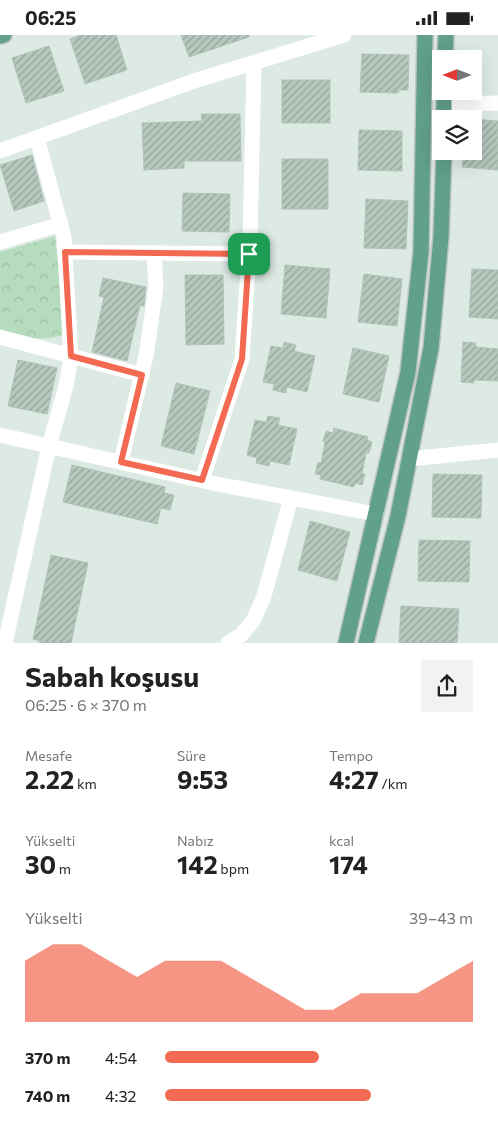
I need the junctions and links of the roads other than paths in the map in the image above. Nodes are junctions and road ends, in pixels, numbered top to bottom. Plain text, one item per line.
1 (4, 35) edge
2 (344, 35) edge
3 (425, 35) edge
4 (446, 35) edge
5 (0, 36) edge
6 (445, 50) edge
7 (254, 63) junction
8 (498, 103) edge
9 (444, 105) edge
10 (38, 138) junction
11 (0, 151) edge
12 (444, 160) edge
13 (61, 224) junction
14 (0, 242) edge
15 (65, 252) junction
16 (154, 253) junction
17 (249, 254) junction
18 (0, 337) edge
19 (71, 356) junction
20 (142, 375) junction
21 (0, 435) edge
22 (49, 446) junction
23 (498, 451) edge
24 (409, 459) junction
25 (121, 462) junction
26 (202, 480) junction
27 (291, 498) junction
28 (376, 514) junction
29 (7, 593) edge
30 (5, 643) edge
31 (228, 643) edge
32 (346, 643) edge
33 (366, 643) edge

1 - 5 main road
2 - 7 street
3 - 28 main road
4 - 6 main road
7 - 10 street
7 - 17 street
8 - 9 street
10 - 11 street
10 - 13 street
12 - 24 main road
13 - 14 street
13 - 15 street
15 - 16 street
15 - 19 street
16 - 17 street
16 - 20 street
17 - 26 street
18 - 19 street
19 - 20 street
19 - 22 street
20 - 25 street
21 - 22 street
22 - 25 street
22 - 29 street
23 - 24 street
24 - 33 main road
25 - 26 street
26 - 27 street
27 - 28 street
27 - 31 street
28 - 32 main road
29 - 30 street

